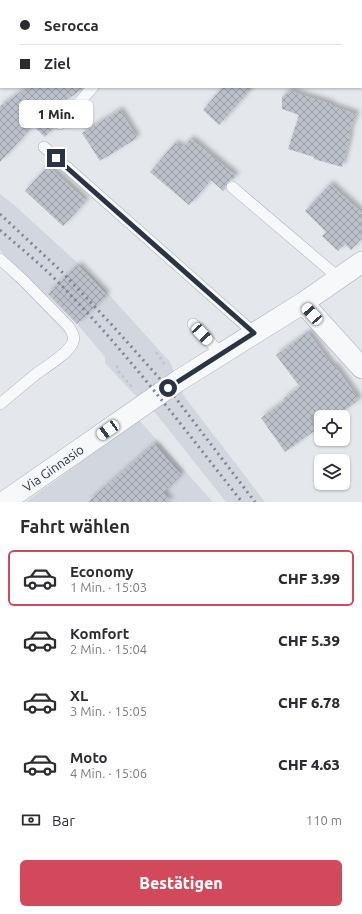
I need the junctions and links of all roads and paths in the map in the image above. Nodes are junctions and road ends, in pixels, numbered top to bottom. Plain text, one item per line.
1 (92, 88) edge
2 (60, 124) dead end
3 (44, 147) dead end
4 (232, 187) dead end
5 (0, 259) edge
6 (362, 262) edge
7 (339, 278) junction
8 (303, 303) junction
9 (193, 324) dead end
10 (254, 333) junction
11 (221, 354) junction
12 (117, 365) dead end
13 (362, 368) edge
14 (146, 402) junction
15 (0, 404) edge
16 (4, 502) edge

1 - 2 lane
3 - 10 lane
4 - 7 lane
5 - 15 lane
6 - 7 street, Via Ginnasio
7 - 8 street, Via Ginnasio
8 - 10 street, Via Ginnasio
8 - 13 street
9 - 11 lane
10 - 11 street, Via Ginnasio
11 - 14 street, Via Ginnasio
12 - 14 path
14 - 16 street, Via Ginnasio

